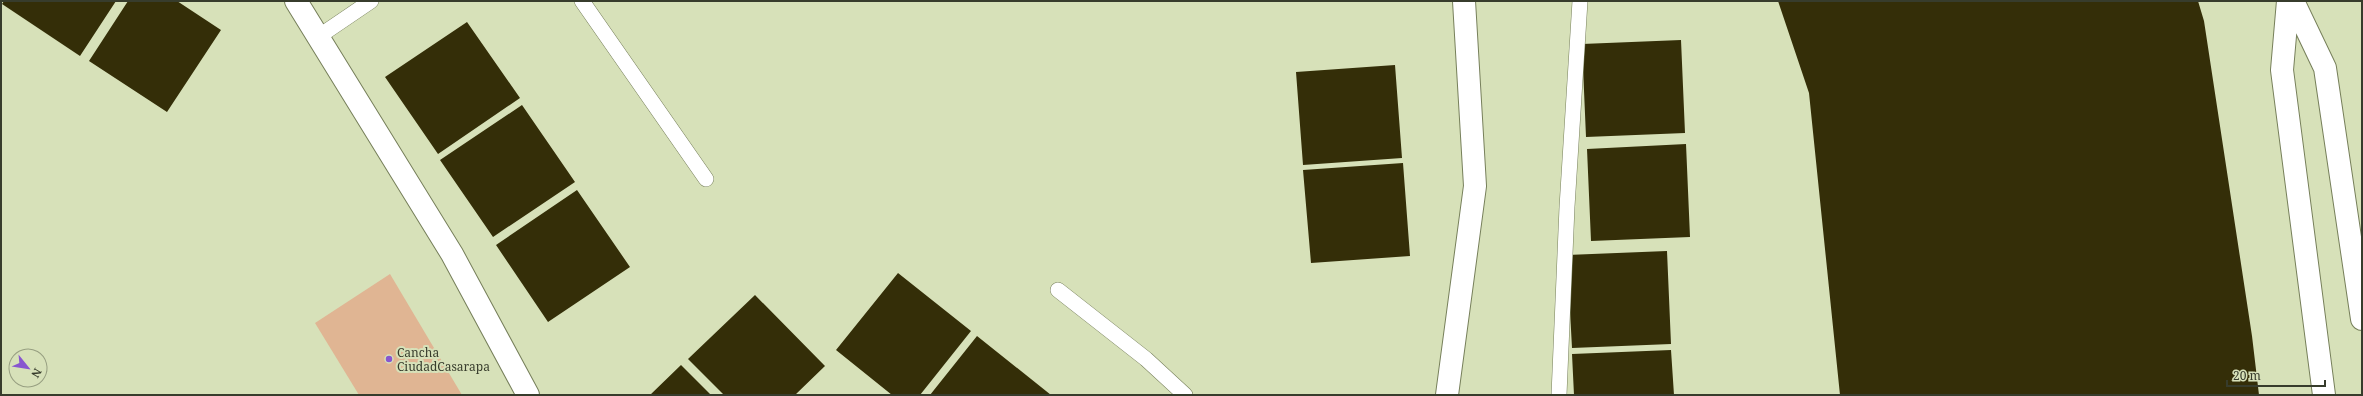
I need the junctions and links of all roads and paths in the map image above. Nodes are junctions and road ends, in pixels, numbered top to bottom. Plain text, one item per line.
1 (296, 1) edge
2 (371, 1) edge
3 (582, 1) edge
4 (1464, 1) edge
5 (1580, 1) edge
6 (2288, 1) edge
7 (2293, 1) edge
8 (318, 37) junction
9 (706, 179) dead end
10 (1058, 290) dead end
11 (2362, 319) edge
12 (528, 395) edge
13 (1185, 395) edge
14 (1447, 395) edge
15 (1559, 395) edge
16 (2324, 395) edge

1 - 8 street
2 - 8 lane
3 - 9 lane
4 - 14 street
5 - 15 lane
6 - 16 street
7 - 11 street
8 - 12 street
10 - 13 lane

